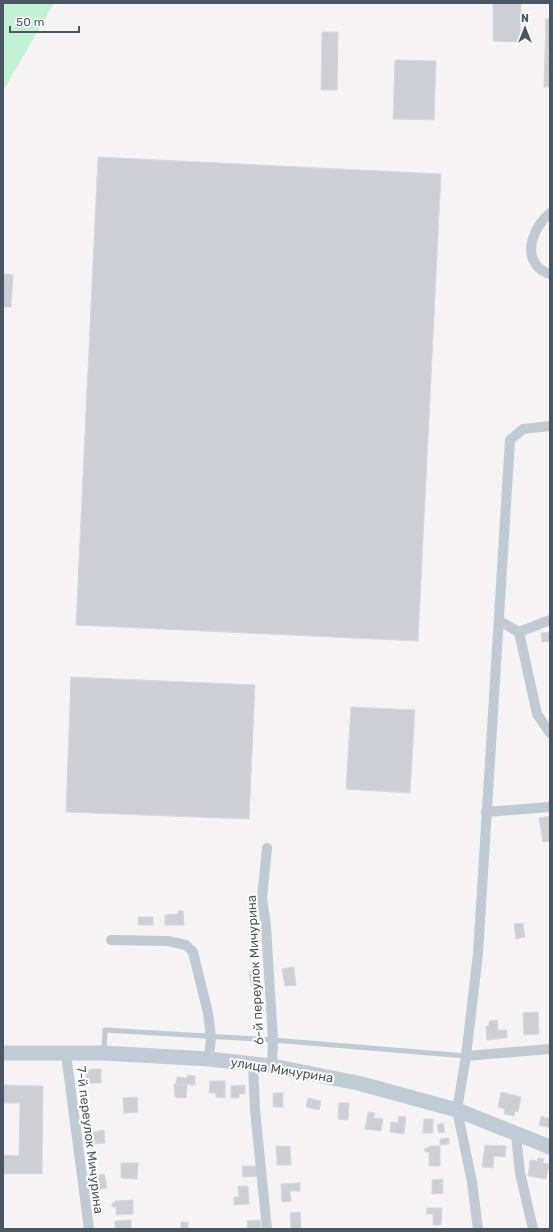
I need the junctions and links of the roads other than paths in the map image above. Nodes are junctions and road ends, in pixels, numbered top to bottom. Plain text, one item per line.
1 (550, 213) edge
2 (550, 274) edge
3 (550, 420) edge
4 (545, 426) edge
5 (550, 620) edge
6 (499, 621) junction
7 (519, 632) junction
8 (550, 733) edge
9 (550, 808) edge
10 (486, 812) junction
11 (268, 848) dead end
12 (111, 940) dead end
13 (212, 1037) junction
14 (272, 1040) junction
15 (550, 1049) edge
16 (3, 1053) edge
17 (104, 1053) junction
18 (66, 1054) junction
19 (466, 1056) junction
20 (209, 1059) junction
21 (253, 1064) junction
22 (272, 1066) junction
23 (456, 1110) junction
24 (516, 1135) junction
25 (550, 1147) edge
26 (89, 1229) edge
27 (267, 1229) edge
28 (478, 1229) edge
29 (533, 1229) edge

1 - 2 street
3 - 4 street
4 - 6 street
5 - 7 street
6 - 7 street
6 - 10 street
7 - 8 street
9 - 10 street
10 - 19 street
11 - 14 street, 6-й переулок Мичурина
12 - 13 street
13 - 14 lane
13 - 17 lane
13 - 20 street
14 - 19 lane
14 - 22 street, 6-й переулок Мичурина
15 - 19 street
16 - 18 main road, улица Мичурина
17 - 18 main road, улица Мичурина
17 - 20 main road, улица Мичурина
18 - 26 street, 7-й переулок Мичурина
19 - 23 street
20 - 21 main road, улица Мичурина
21 - 22 main road, улица Мичурина
21 - 27 street
22 - 23 main road, улица Мичурина
23 - 24 main road, улица Мичурина
23 - 28 street
24 - 25 main road, улица Мичурина
24 - 29 street

